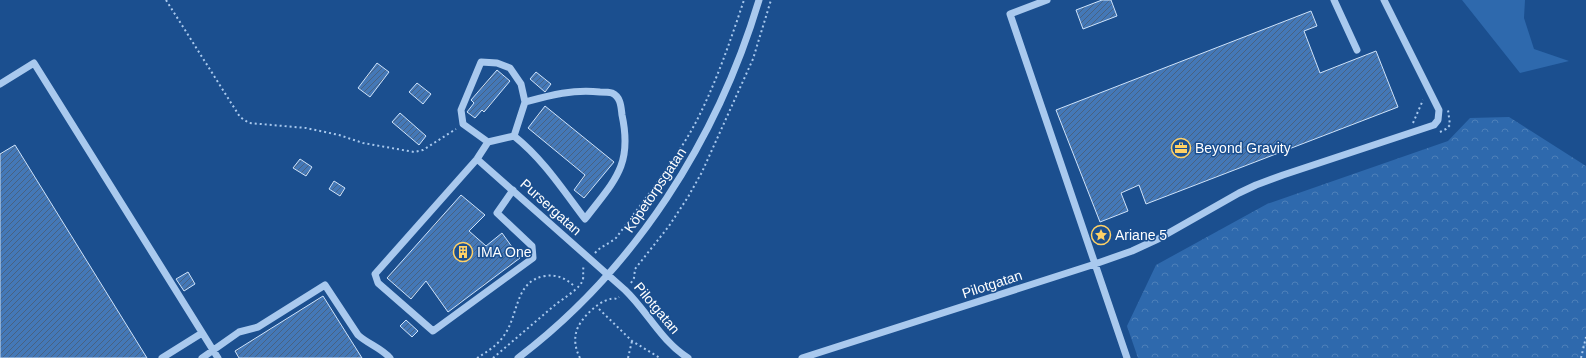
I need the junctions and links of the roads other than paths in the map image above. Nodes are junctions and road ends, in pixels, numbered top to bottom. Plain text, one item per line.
1 (759, 0) edge
2 (1047, 0) edge
3 (1334, 0) edge
4 (1384, 0) edge
5 (1357, 50) dead end
6 (0, 84) edge
7 (525, 102) junction
8 (514, 136) junction
9 (488, 142) junction
10 (477, 159) junction
11 (514, 190) junction
12 (1095, 264) junction
13 (607, 274) junction
14 (202, 333) junction
15 (214, 351) junction
16 (162, 358) edge
17 (202, 358) edge
18 (218, 358) edge
19 (390, 358) edge
20 (518, 358) edge
21 (688, 358) edge
22 (802, 358) edge
23 (1127, 358) edge

1 - 13 street, Köpetorpsgatan
2 - 12 street
3 - 5 street
4 - 12 street, Pilotgatan
6 - 14 street
7 - 8 street
7 - 8 street
7 - 9 street
8 - 9 street
9 - 10 street
10 - 11 street, Pursergatan
10 - 11 street
11 - 13 street, Pursergatan
12 - 22 street, Pilotgatan
12 - 23 street
13 - 20 street, Köpetorpsgatan
13 - 21 street, Pilotgatan
14 - 15 street
14 - 16 street
15 - 17 street
15 - 18 street
15 - 19 street

